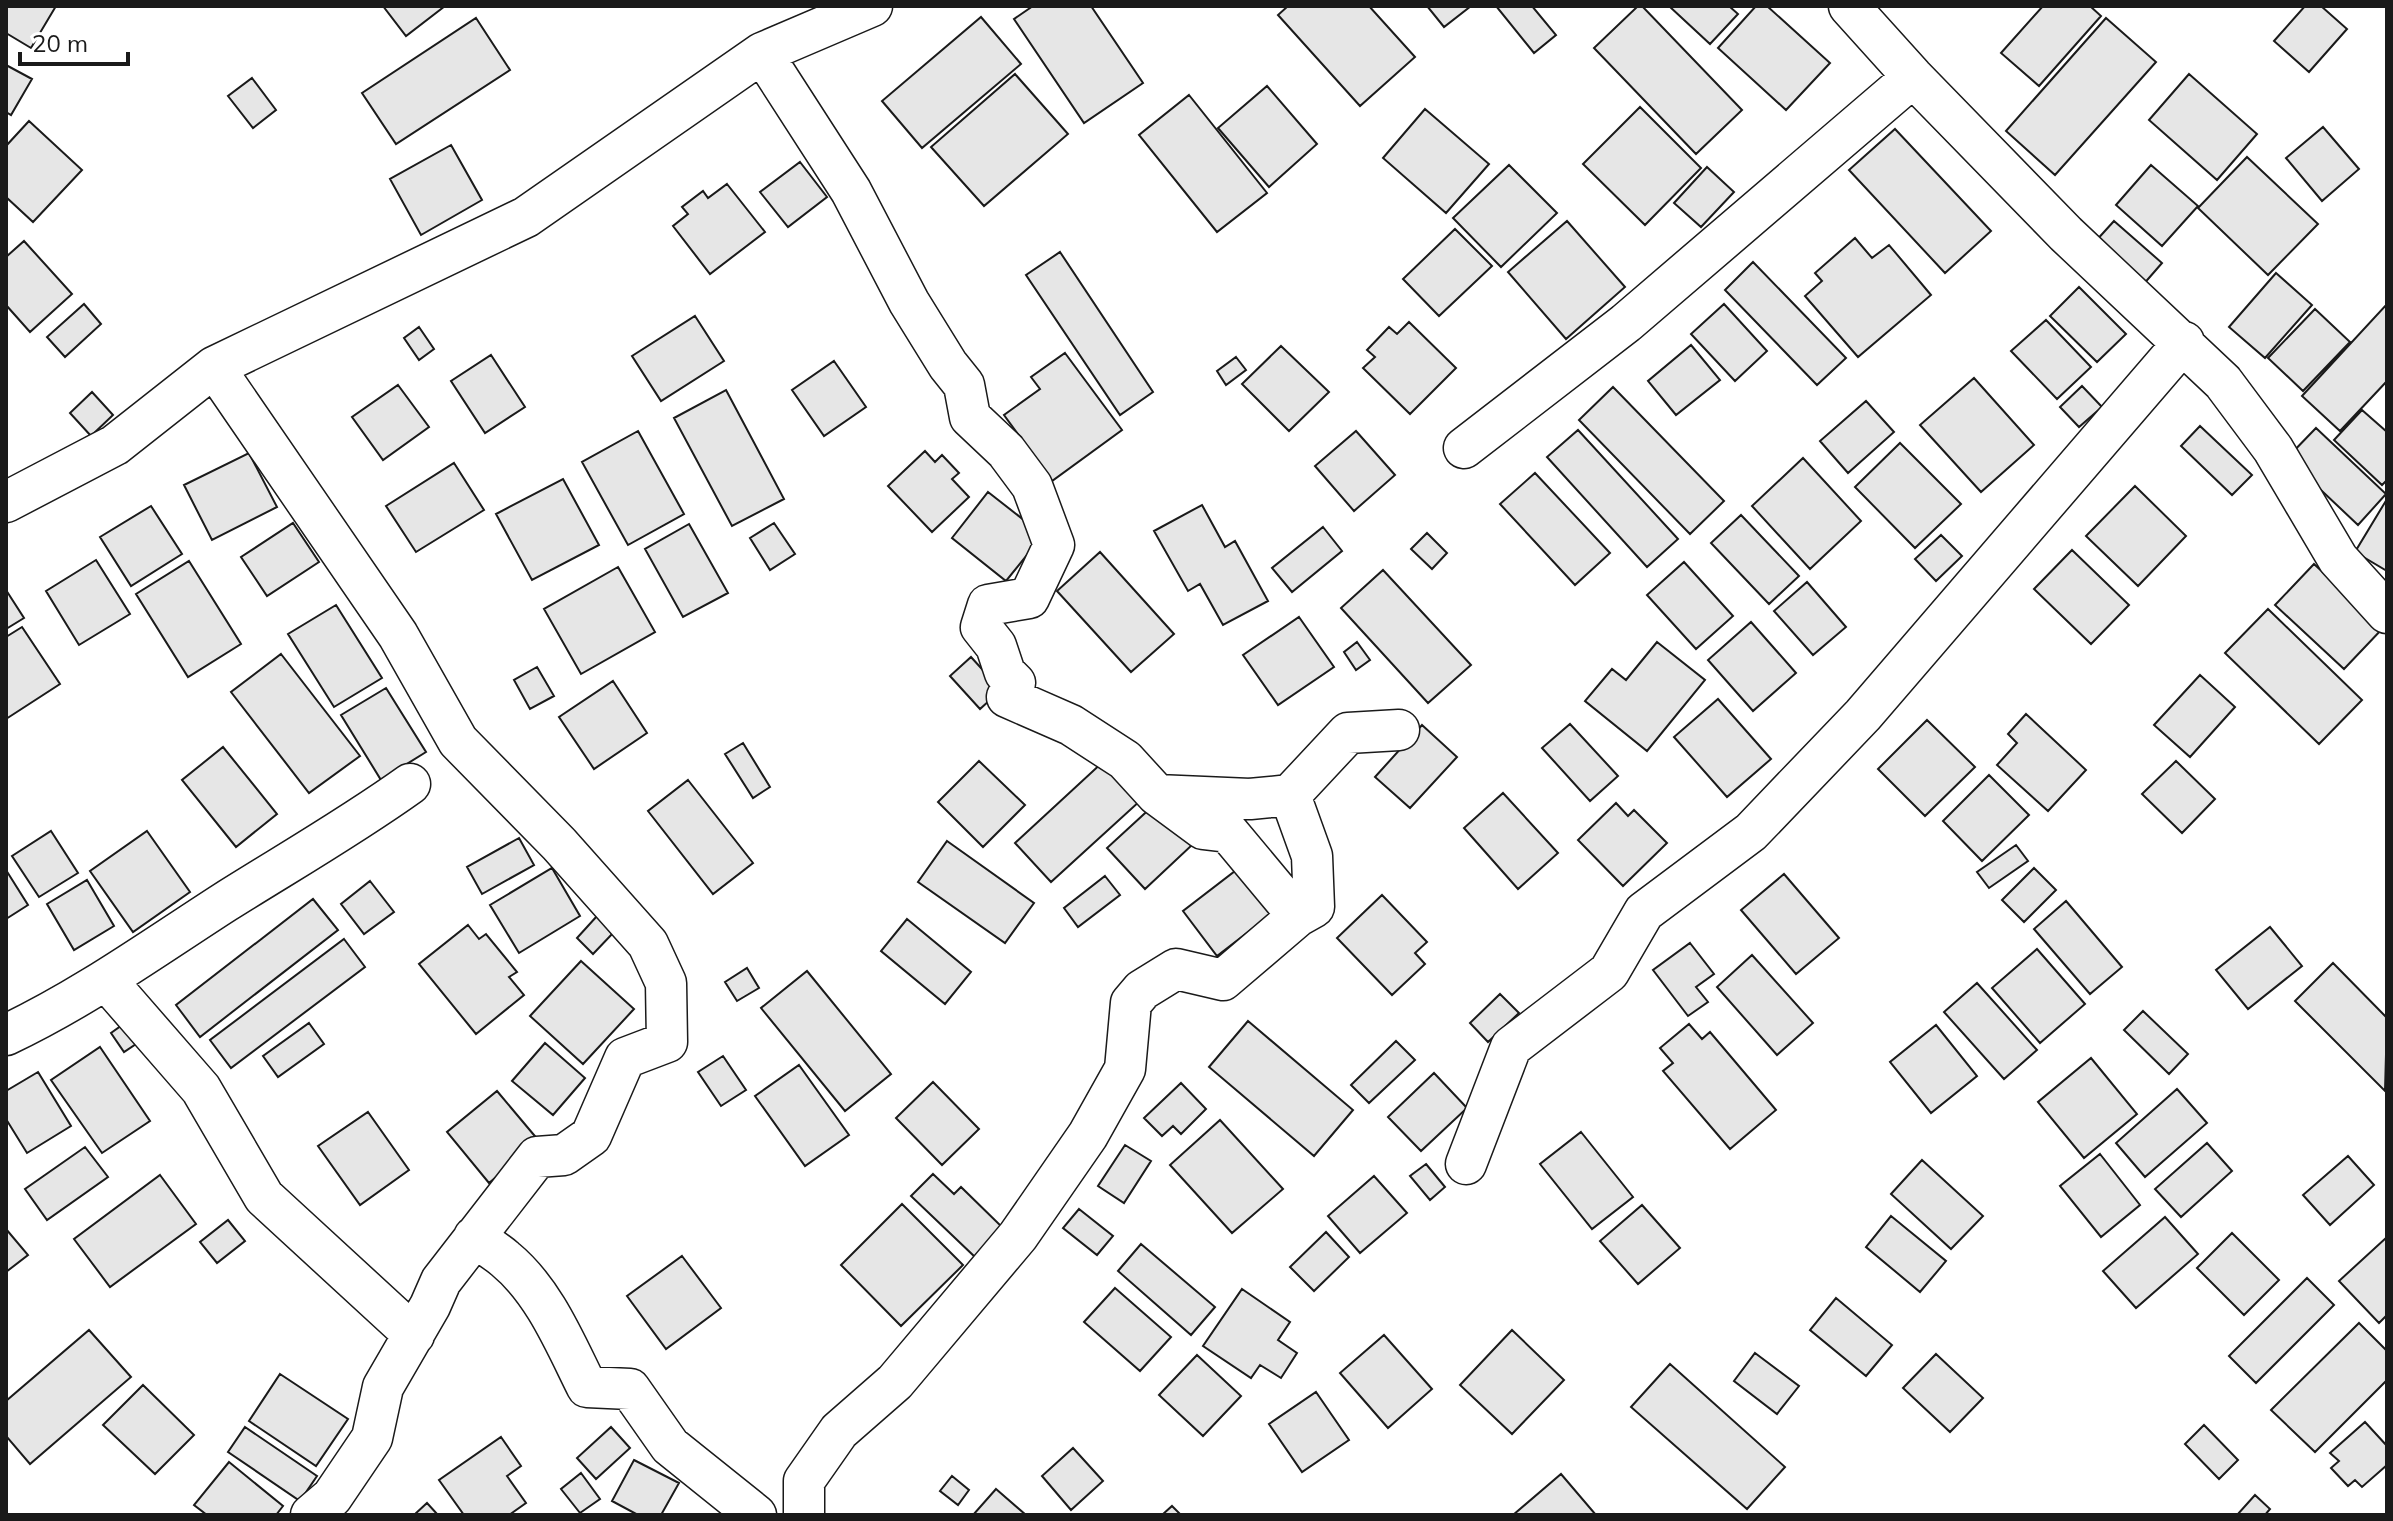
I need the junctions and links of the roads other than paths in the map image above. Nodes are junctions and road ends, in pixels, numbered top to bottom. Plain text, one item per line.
1 (872, 6) edge
2 (1849, 6) edge
3 (762, 53) junction
4 (1913, 77) junction
5 (2184, 342) junction
6 (214, 367) junction
7 (1464, 448) dead end
8 (6, 502) edge
9 (2387, 613) edge
10 (1399, 730) dead end
11 (410, 784) dead end
12 (1157, 795) junction
13 (1290, 795) junction
14 (1298, 916) junction
15 (107, 981) junction
16 (6, 1035) edge
17 (1466, 1164) dead end
18 (474, 1237) junction
19 (414, 1335) junction
20 (311, 1515) edge
21 (756, 1515) edge
22 (804, 1515) edge

1 - 3 street
2 - 4 street
3 - 6 street
3 - 12 street
4 - 5 street
4 - 7 street
5 - 9 street
5 - 17 street
6 - 8 street
6 - 18 street
10 - 13 street
11 - 15 street
12 - 13 street
12 - 14 street
13 - 14 street
14 - 22 street
15 - 16 street
15 - 19 street
18 - 19 street
18 - 21 street
19 - 20 street

